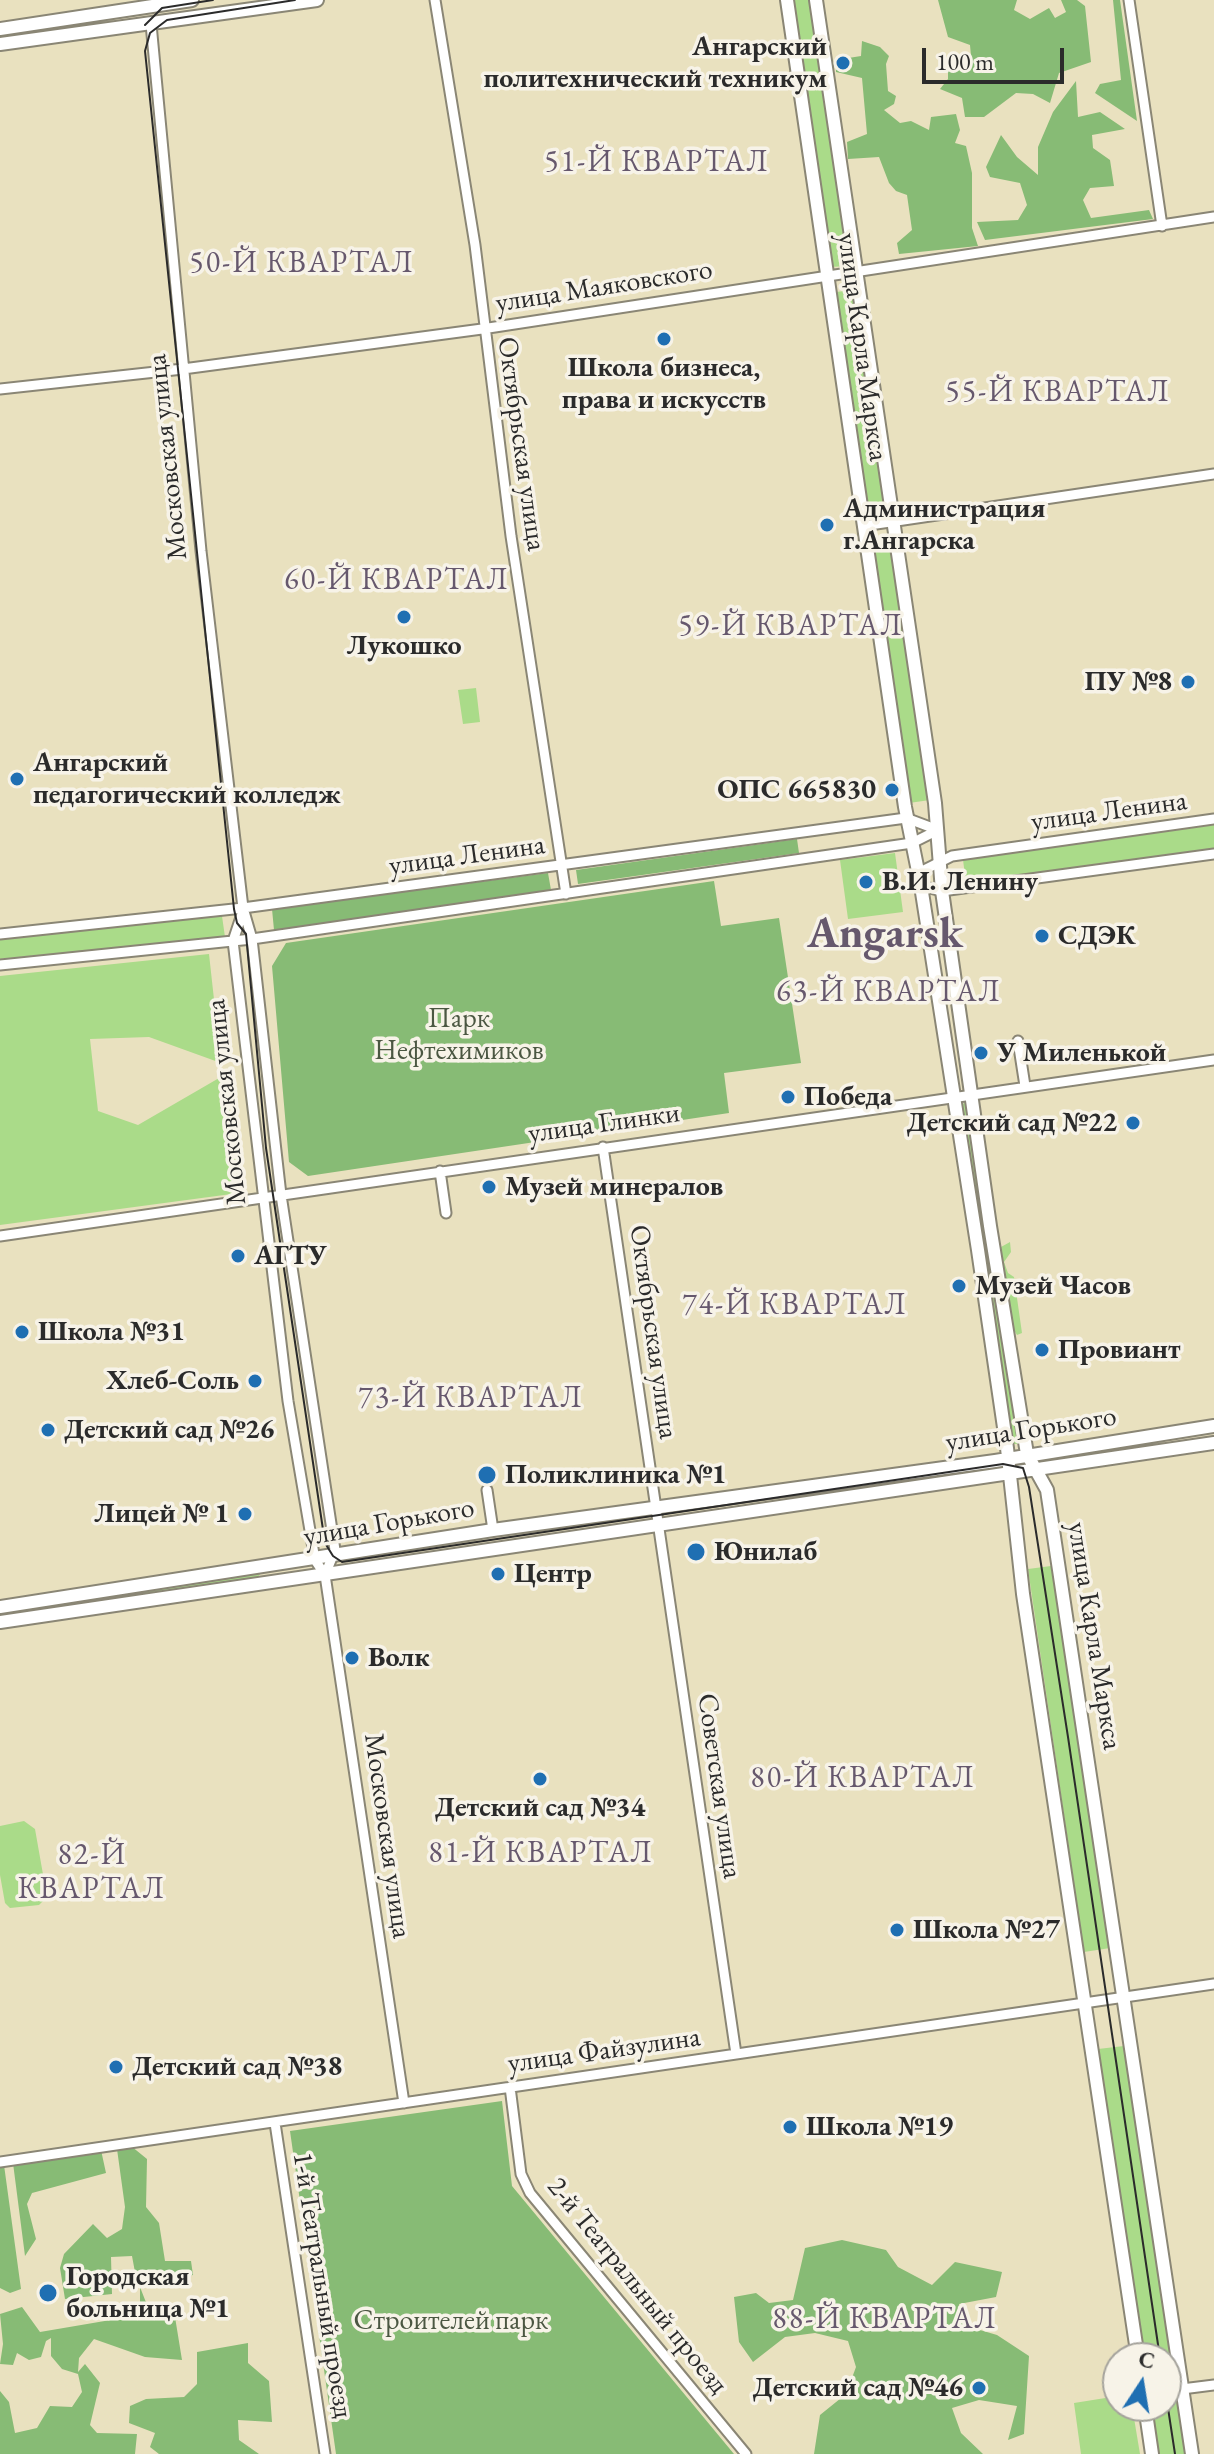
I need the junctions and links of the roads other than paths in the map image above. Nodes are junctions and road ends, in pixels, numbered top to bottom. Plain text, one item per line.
1 (192, 0) edge
2 (317, 0) edge
3 (435, 0) edge
4 (787, 0) edge
5 (816, 0) edge
6 (1129, 0) edge
7 (151, 3) edge
8 (151, 24) junction
9 (0, 29) edge
10 (0, 44) edge
11 (1214, 217) edge
12 (1162, 226) junction
13 (857, 271) junction
14 (827, 276) junction
15 (482, 329) junction
16 (183, 369) junction
17 (0, 389) edge
18 (1214, 474) edge
19 (892, 522) junction
20 (863, 526) junction
21 (906, 818) junction
22 (1214, 819) edge
23 (938, 830) junction
24 (912, 843) junction
25 (1214, 854) edge
26 (940, 860) junction
27 (562, 866) junction
28 (919, 879) junction
29 (942, 891) junction
30 (566, 894) junction
31 (243, 908) junction
32 (0, 934) edge
33 (252, 939) junction
34 (233, 941) junction
35 (0, 965) edge
36 (1018, 1041) dead end
37 (1214, 1060) edge
38 (1025, 1086) junction
39 (972, 1095) junction
40 (953, 1098) junction
41 (603, 1147) junction
42 (440, 1171) junction
43 (281, 1195) junction
44 (262, 1197) junction
45 (446, 1213) dead end
46 (0, 1236) edge
47 (1214, 1426) edge
48 (1124, 1440) junction
49 (1214, 1443) edge
50 (1027, 1454) junction
51 (1127, 1457) junction
52 (1008, 1458) junction
53 (1037, 1469) junction
54 (1008, 1474) junction
55 (487, 1490) dead end
56 (657, 1508) junction
57 (659, 1524) junction
58 (493, 1530) junction
59 (334, 1557) junction
60 (315, 1560) junction
61 (325, 1575) junction
62 (0, 1607) edge
63 (0, 1622) edge
64 (1214, 1984) edge
65 (1124, 1997) junction
66 (1085, 2002) junction
67 (736, 2054) junction
68 (510, 2087) junction
69 (404, 2103) junction
70 (275, 2123) junction
71 (0, 2162) edge
72 (1136, 2342) edge
73 (1175, 2342) edge
74 (1214, 2385) edge
75 (1182, 2389) joint
76 (1147, 2422) edge
77 (325, 2454) edge
78 (746, 2454) edge
79 (1152, 2454) edge
80 (1192, 2454) edge

1 - 7 main road
2 - 8 main road
3 - 15 street, Октябрьская улица
4 - 14 main road, улица Карла Маркса
5 - 13 main road, улица Карла Маркса
6 - 12 street
7 - 8 main road, Московская улица
7 - 9 main road
8 - 10 main road
8 - 16 street, Московская улица
11 - 12 street, улица Маяковского
12 - 13 street, улица Маяковского
13 - 14 street, улица Маяковского
13 - 19 main road, улица Карла Маркса
14 - 15 street, улица Маяковского
14 - 20 main road, улица Карла Маркса
15 - 16 street, улица Маяковского
15 - 27 street, Октябрьская улица
16 - 17 street, улица Маяковского
16 - 31 street, Московская улица
18 - 19 street
19 - 20 street
19 - 23 main road, улица Карла Маркса
20 - 21 main road, улица Карла Маркса
21 - 23 street, улица Ленина
21 - 24 main road, улица Карла Маркса
21 - 27 street, улица Ленина
22 - 26 street, улица Ленина
23 - 24 street
23 - 26 main road, улица Карла Маркса
24 - 28 main road, улица Карла Маркса
24 - 30 street, улица Ленина
25 - 29 street, улица Ленина
26 - 28 street, улица Ленина
26 - 29 main road, улица Карла Маркса
27 - 30 street, Октябрьская улица
27 - 31 street, улица Ленина
28 - 29 street, улица Ленина
28 - 40 main road, улица Карла Маркса
29 - 39 main road, улица Карла Маркса
30 - 33 street, улица Ленина
31 - 32 street, улица Ленина
31 - 33 street, Московская улица
31 - 34 street, Московская улица
33 - 34 street, улица Ленина
33 - 43 street, Московская улица
34 - 35 street, улица Ленина
34 - 44 street, Московская улица
36 - 38 street
37 - 38 street, улица Глинки
38 - 39 street, улица Глинки
39 - 40 street, улица Глинки
39 - 50 main road, улица Карла Маркса
40 - 41 street, улица Глинки
40 - 52 main road, улица Карла Маркса
41 - 42 street, улица Глинки
41 - 56 street, Октябрьская улица
42 - 43 street, улица Глинки
42 - 45 street
43 - 44 street, улица Глинки
43 - 59 street, Московская улица
44 - 46 street, улица Глинки
44 - 60 street, Московская улица
47 - 48 main road, улица Горького
48 - 50 main road, улица Горького
48 - 51 main road
49 - 51 main road, улица Горького
50 - 52 main road, улица Горького
50 - 53 main road, улица Карла Маркса
51 - 53 main road, улица Горького
52 - 54 main road, улица Карла Маркса
52 - 56 main road, улица Горького
53 - 54 main road, улица Горького
53 - 65 main road, улица Карла Маркса
54 - 57 main road, улица Горького
54 - 66 main road, улица Карла Маркса
55 - 58 street
56 - 57 street, Октябрьская улица
56 - 58 main road, улица Горького
57 - 61 main road, улица Горького
57 - 67 street, Советская улица
58 - 59 main road, улица Горького
59 - 60 main road, улица Горького
59 - 61 street
60 - 61 street, Московская улица
60 - 62 main road, улица Горького
61 - 63 main road, улица Горького
61 - 69 street, Московская улица
64 - 65 street, улица Файзулина
65 - 66 street, улица Файзулина
65 - 73 main road, улица Карла Маркса
66 - 67 street, улица Файзулина
66 - 72 main road, улица Карла Маркса
67 - 68 street, улица Файзулина
68 - 69 street, улица Файзулина
68 - 78 street, 2-й Театральный проезд
69 - 70 street, улица Файзулина
70 - 71 street, улица Файзулина
70 - 77 street, 1-й Театральный проезд
74 - 75 street
75 - 80 main road, улица Карла Маркса
76 - 79 main road

